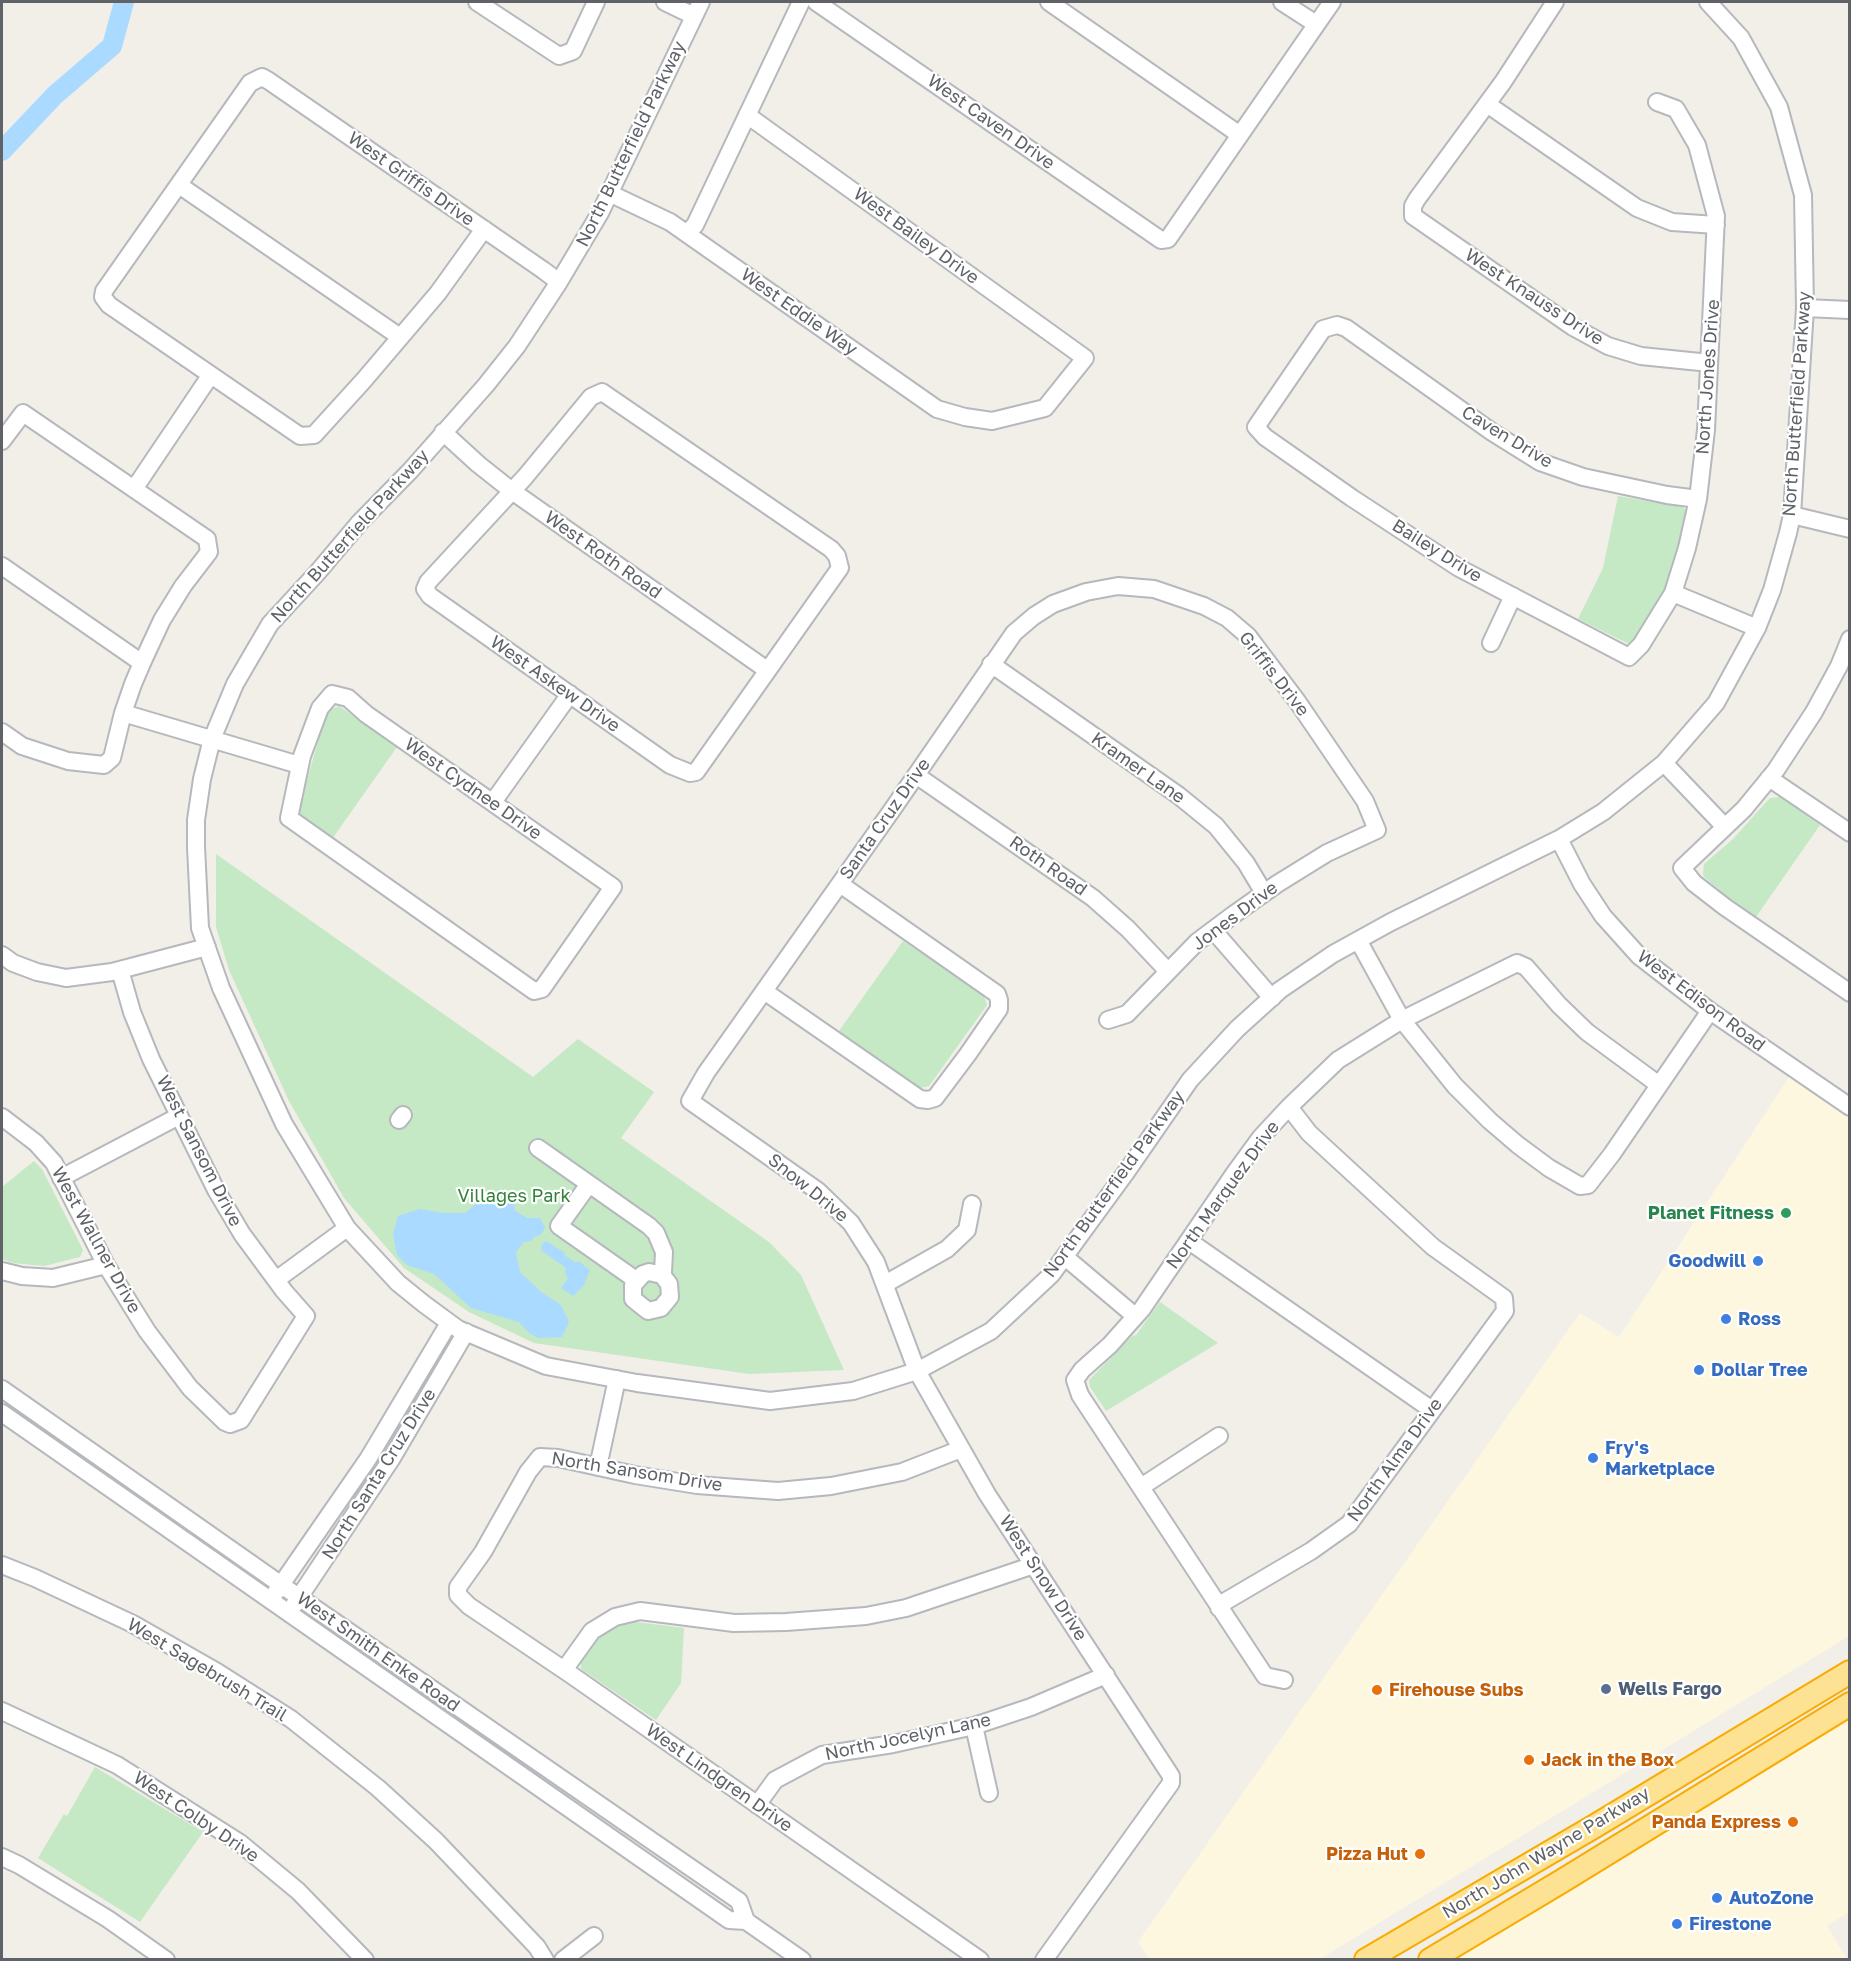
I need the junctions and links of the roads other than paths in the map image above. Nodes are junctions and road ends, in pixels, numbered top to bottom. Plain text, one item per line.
1 (477, 2) edge
2 (596, 2) edge
3 (665, 2) edge
4 (801, 2) edge
5 (816, 2) edge
6 (1049, 2) edge
7 (1282, 2) edge
8 (1332, 2) edge
9 (1555, 2) edge
10 (1708, 2) edge
11 (698, 9) edge
12 (1316, 24) junction
13 (1657, 102) dead end
14 (1487, 104) junction
15 (747, 115) junction
16 (1240, 135) junction
17 (179, 185) junction
18 (609, 193) junction
19 (1716, 225) junction
20 (484, 229) junction
21 (687, 233) junction
22 (559, 282) junction
23 (1805, 308) junction
24 (1850, 310) edge
25 (1337, 325) joint
26 (400, 337) junction
27 (1709, 361) junction
28 (210, 376) junction
29 (992, 421) joint
30 (443, 432) junction
31 (2, 441) edge
32 (134, 489) junction
33 (512, 491) junction
34 (1698, 499) junction
35 (1792, 514) junction
36 (1850, 529) edge
37 (2, 566) edge
38 (1118, 586) joint
39 (1672, 592) junction
40 (1513, 596) junction
41 (1757, 628) junction
42 (1850, 639) edge
43 (1491, 643) dead end
44 (1629, 657) joint
45 (142, 663) junction
46 (991, 664) junction
47 (1844, 669) edge
48 (767, 670) junction
49 (570, 694) junction
50 (123, 713) junction
51 (2, 732) edge
52 (212, 739) junction
53 (1664, 764) junction
54 (299, 765) junction
55 (916, 775) junction
56 (1769, 778) junction
57 (493, 802) junction
58 (1725, 827) junction
59 (1377, 830) joint
60 (1850, 833) edge
61 (1559, 839) junction
62 (840, 884) junction
63 (1264, 892) junction
64 (1213, 930) junction
65 (1358, 940) junction
66 (207, 947) junction
67 (2, 955) edge
68 (120, 970) junction
69 (1167, 972) junction
70 (764, 991) junction
71 (1850, 993) edge
72 (1272, 998) junction
73 (1710, 1011) junction
74 (1108, 1020) dead end
75 (1402, 1020) junction
76 (1659, 1085) junction
77 (690, 1101) joint
78 (1289, 1107) junction
79 (1850, 1107) edge
80 (179, 1116) junction
81 (2, 1117) edge
82 (538, 1148) dead end
83 (62, 1178) junction
84 (589, 1184) junction
85 (972, 1204) dead end
86 (347, 1228) junction
87 (1189, 1241) junction
88 (1065, 1257) junction
89 (106, 1265) junction
90 (2, 1271) edge
91 (662, 1275) junction
92 (276, 1280) junction
93 (636, 1280) junction
94 (885, 1284) junction
95 (306, 1316) joint
96 (1136, 1316) junction
97 (448, 1323) junction
98 (466, 1332) junction
99 (917, 1371) junction
100 (617, 1379) junction
101 (2, 1389) edge
102 (1432, 1410) junction
103 (2, 1413) edge
104 (1220, 1436) dead end
105 (961, 1449) junction
106 (598, 1467) junction
107 (1141, 1487) junction
108 (2, 1565) edge
109 (1034, 1565) junction
110 (281, 1584) junction
111 (458, 1595) joint
112 (300, 1598) junction
113 (270, 1601) junction
114 (1219, 1608) junction
115 (288, 1613) junction
116 (564, 1670) junction
117 (1850, 1672) edge
118 (1106, 1675) junction
119 (1284, 1680) dead end
120 (1850, 1704) edge
121 (2, 1711) edge
122 (974, 1726) junction
123 (989, 1793) dead end
124 (757, 1805) junction
125 (1551, 1852) junction
126 (2, 1857) edge
127 (1506, 1914) junction
128 (746, 1921) junction
129 (594, 1936) dead end
130 (166, 1959) edge
131 (365, 1959) edge
132 (545, 1959) edge
133 (563, 1959) edge
134 (802, 1959) edge
135 (980, 1959) edge
136 (1044, 1959) edge
137 (1366, 1959) edge
138 (1430, 1959) edge

1 - 2 street
3 - 11 street
4 - 15 street
5 - 16 street, West Caven Drive
6 - 16 street
7 - 12 street
8 - 12 street
9 - 14 street
10 - 23 street, North Butterfield Parkway
11 - 18 street, North Butterfield Parkway
12 - 16 street
13 - 19 street, North Jones Drive
14 - 19 street
14 - 27 street, West Knauss Drive
15 - 21 street
15 - 29 street, West Bailey Drive
17 - 20 street, West Griffis Drive
17 - 26 street
17 - 28 street
18 - 21 street, West Eddie Way
18 - 22 street, North Butterfield Parkway
19 - 27 street, North Jones Drive
20 - 22 street, West Griffis Drive
20 - 26 street
21 - 29 street, West Eddie Way
22 - 30 street, North Butterfield Parkway
23 - 24 street
23 - 35 street, North Butterfield Parkway
25 - 34 street, Caven Drive
25 - 40 street, Bailey Drive
26 - 28 street
27 - 34 street, North Jones Drive
28 - 32 street
30 - 33 street, West Roth Road
30 - 52 street, North Butterfield Parkway
31 - 32 street
32 - 45 street
33 - 48 street, West Roth Road
33 - 48 street
33 - 49 street, West Askew Drive
34 - 39 street, North Jones Drive
35 - 36 street
35 - 41 street, North Butterfield Parkway
37 - 45 street
38 - 46 street, Santa Cruz Drive
38 - 59 street, Griffis Drive
39 - 41 street
39 - 44 street, North Jones Drive
40 - 43 street
40 - 44 street, Bailey Drive
41 - 53 street, North Butterfield Parkway
42 - 47 street
45 - 50 street
46 - 55 street, Santa Cruz Drive
46 - 63 street, Kramer Lane
47 - 56 street
48 - 49 street, West Askew Drive
49 - 57 street
50 - 51 street
50 - 52 street
52 - 54 street
52 - 66 street, North Butterfield Parkway
53 - 58 street
53 - 61 street, North Butterfield Parkway
54 - 57 street, West Cydnee Drive
54 - 57 street, West Cydnee Drive
55 - 62 street, Santa Cruz Drive
55 - 69 street, Roth Road
56 - 58 street
56 - 60 street
58 - 71 street
59 - 63 street, Jones Drive
61 - 65 street, North Butterfield Parkway
61 - 73 street, West Edison Road
62 - 70 street, Santa Cruz Drive
62 - 70 street
63 - 64 street, Jones Drive
64 - 69 street, Jones Drive
64 - 72 street
65 - 72 street, North Butterfield Parkway
65 - 75 street
66 - 68 street
66 - 86 street, North Butterfield Parkway
67 - 68 street
68 - 80 street, West Sansom Drive
69 - 74 street, Jones Drive
70 - 77 street, Santa Cruz Drive
72 - 88 street, North Butterfield Parkway
73 - 76 street
73 - 79 street, West Edison Road
75 - 76 street, North Marquez Drive
75 - 76 street
75 - 78 street, North Marquez Drive
77 - 94 street, Snow Drive
78 - 87 street, North Marquez Drive
78 - 102 street, North Alma Drive
80 - 83 street
80 - 92 street, West Sansom Drive
81 - 83 street, West Wallner Drive
82 - 84 street
83 - 89 street, West Wallner Drive
84 - 91 street
84 - 93 street
85 - 94 street
86 - 92 street
86 - 97 street, North Butterfield Parkway
87 - 96 street, North Marquez Drive
87 - 102 street
88 - 96 street
88 - 99 street, North Butterfield Parkway
89 - 90 street
89 - 95 street, West Wallner Drive
91 - 93 street
91 - 93 street
92 - 95 street, West Sansom Drive
94 - 99 street, Snow Drive
96 - 107 street, North Marquez Drive
97 - 98 street, North Butterfield Parkway
97 - 110 street, North Santa Cruz Drive
98 - 100 street, North Butterfield Parkway
98 - 112 street, North Santa Cruz Drive
99 - 100 street, North Butterfield Parkway
99 - 105 street, West Snow Drive
100 - 106 street
101 - 110 street, West Smith Enke Road
102 - 114 street, North Alma Drive
103 - 113 street, West Smith Enke Road
104 - 107 street
105 - 106 street, North Sansom Drive
105 - 109 street, West Snow Drive
106 - 111 street, North Sansom Drive
107 - 114 street
108 - 132 street, West Sagebrush Trail
109 - 116 street
109 - 118 street, West Snow Drive
110 - 112 street, West Smith Enke Road
110 - 113 street, North Santa Cruz Drive
111 - 116 street, West Lindgren Drive
112 - 115 street, North Santa Cruz Drive
112 - 128 street, West Smith Enke Road
113 - 115 street, West Smith Enke Road
114 - 119 street
115 - 128 street, West Smith Enke Road
116 - 124 street, West Lindgren Drive
117 - 125 highway, North John Wayne Parkway
118 - 122 street, North Jocelyn Lane
118 - 136 street, West Snow Drive
120 - 127 highway
121 - 131 street, West Colby Drive
122 - 123 street
122 - 124 street, North Jocelyn Lane
124 - 135 street, West Lindgren Drive
125 - 127 highway
125 - 137 highway, North John Wayne Parkway
126 - 130 street
127 - 138 highway
128 - 134 street, West Smith Enke Road
129 - 133 street

